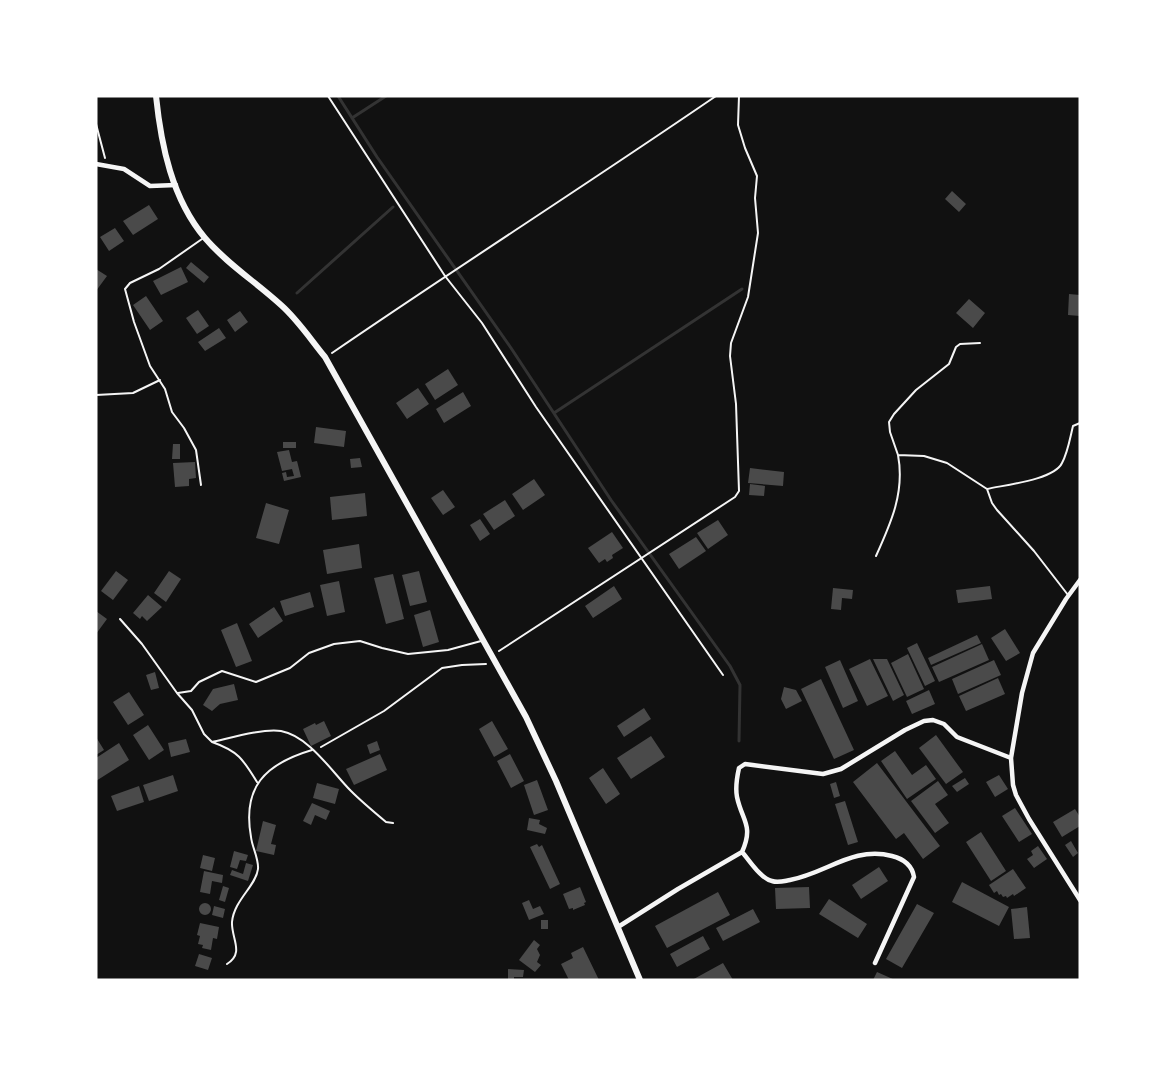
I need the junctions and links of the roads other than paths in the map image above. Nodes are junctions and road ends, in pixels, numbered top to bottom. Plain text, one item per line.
1 (156, 96) edge
2 (96, 164) edge
3 (176, 185) junction
4 (205, 237) junction
5 (980, 343) dead end
6 (160, 380) junction
7 (96, 395) edge
8 (1080, 423) edge
9 (898, 455) junction
10 (201, 485) dead end
11 (987, 489) junction
12 (876, 556) dead end
13 (1080, 580) edge
14 (1068, 595) junction
15 (120, 619) dead end
16 (484, 640) junction
17 (177, 693) junction
18 (212, 742) junction
19 (312, 750) junction
20 (1011, 758) junction
21 (258, 783) junction
22 (393, 823) dead end
23 (742, 852) junction
24 (1080, 900) edge
25 (618, 927) junction
26 (875, 963) dead end
27 (227, 964) dead end
28 (640, 980) edge

1 - 3 street
2 - 3 street
3 - 4 street
4 - 6 lane
4 - 16 street
5 - 9 lane
6 - 7 lane
6 - 10 lane
8 - 11 lane
9 - 11 lane
9 - 12 lane
11 - 14 lane
13 - 14 street
14 - 20 street
15 - 17 lane
16 - 17 lane
16 - 25 street
17 - 18 lane
18 - 19 lane
18 - 21 lane
19 - 21 lane
19 - 22 lane
20 - 23 street
20 - 24 street
21 - 27 lane
23 - 25 street
23 - 26 street
25 - 28 street

